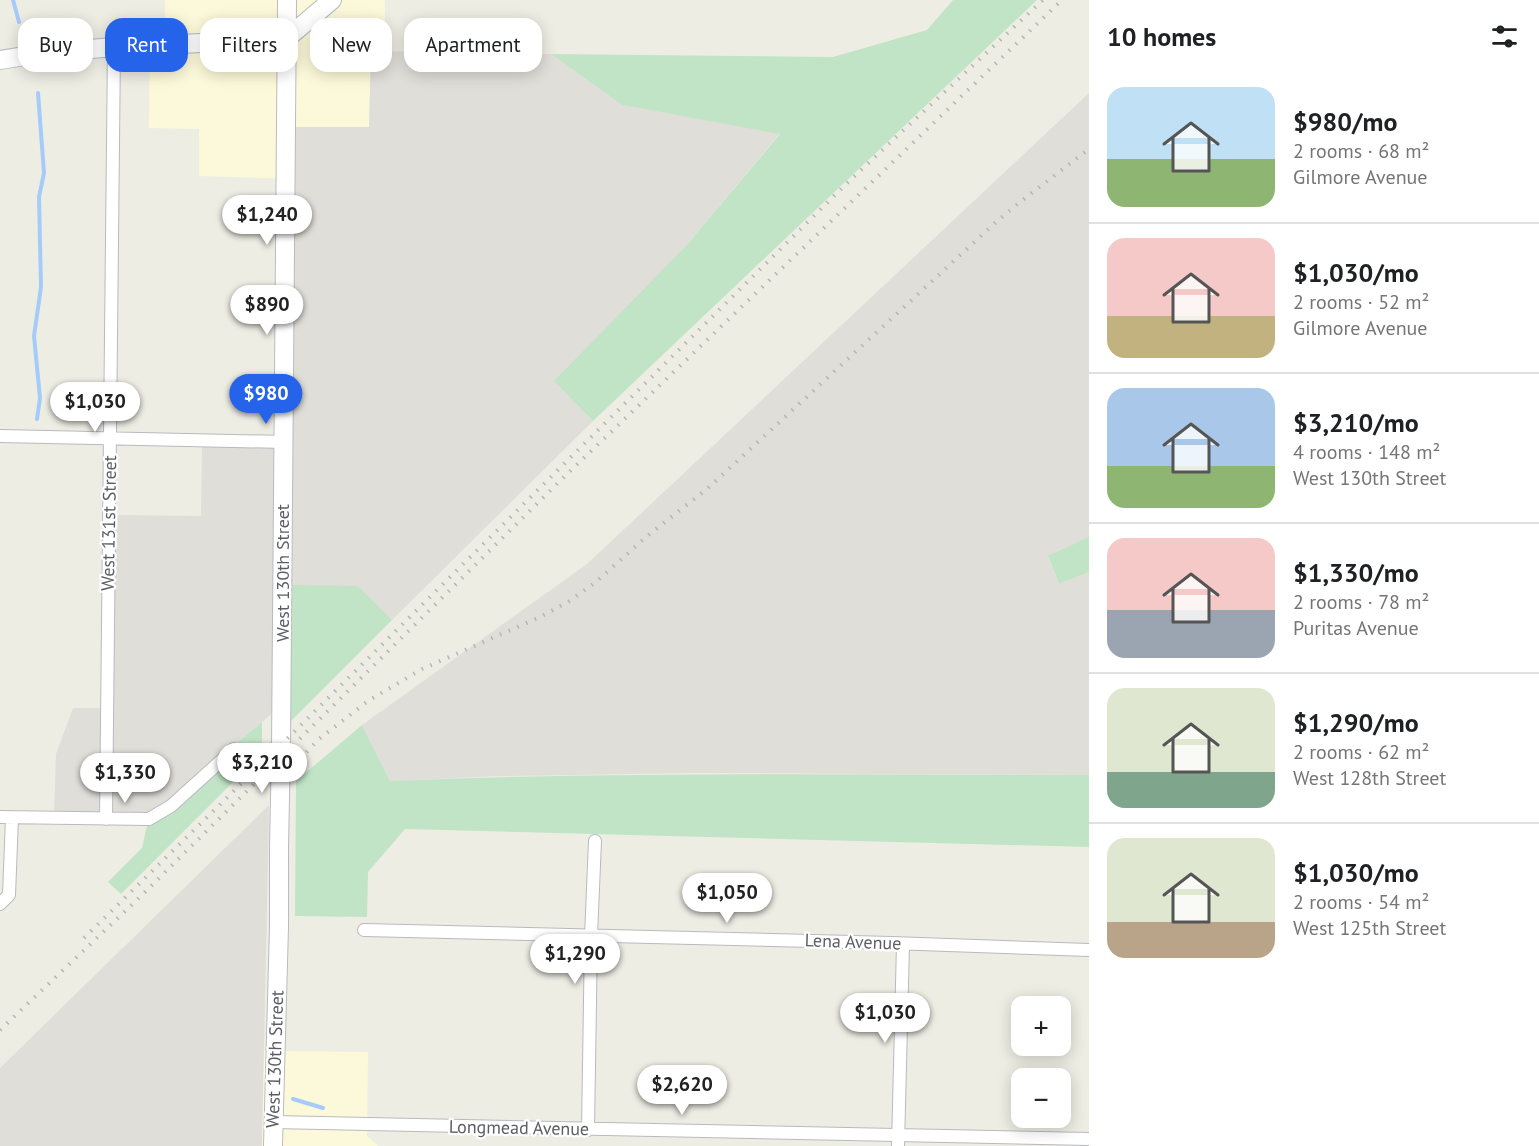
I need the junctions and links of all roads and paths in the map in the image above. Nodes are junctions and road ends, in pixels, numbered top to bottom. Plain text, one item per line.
1 (287, 0) edge
2 (332, 0) edge
3 (287, 18) edge
4 (298, 29) edge
5 (105, 48) edge
6 (0, 60) edge
7 (114, 72) edge
8 (286, 72) edge
9 (0, 436) edge
10 (110, 438) junction
11 (284, 442) junction
12 (234, 749) dead end
13 (6, 817) edge
14 (106, 819) junction
15 (595, 841) dead end
16 (0, 904) edge
17 (364, 930) dead end
18 (591, 936) junction
19 (903, 944) junction
20 (1089, 951) edge
21 (274, 1122) junction
22 (588, 1130) junction
23 (898, 1140) edge
24 (1089, 1140) edge
25 (273, 1146) edge

1 - 3 main road, West 130th Street
2 - 4 main road
5 - 6 main road
7 - 10 street, West 131st Street
8 - 11 main road, West 130th Street
9 - 10 street
10 - 11 street
10 - 14 street, West 131st Street
11 - 21 main road, West 130th Street
12 - 14 street
13 - 14 street
13 - 16 street
15 - 18 street
17 - 18 street, Lena Avenue
18 - 19 street, Lena Avenue
18 - 22 street
19 - 20 street, Lena Avenue
19 - 23 street
21 - 22 street, Longmead Avenue
21 - 25 main road, West 130th Street
22 - 23 street, Longmead Avenue
23 - 24 street, Longmead Avenue

